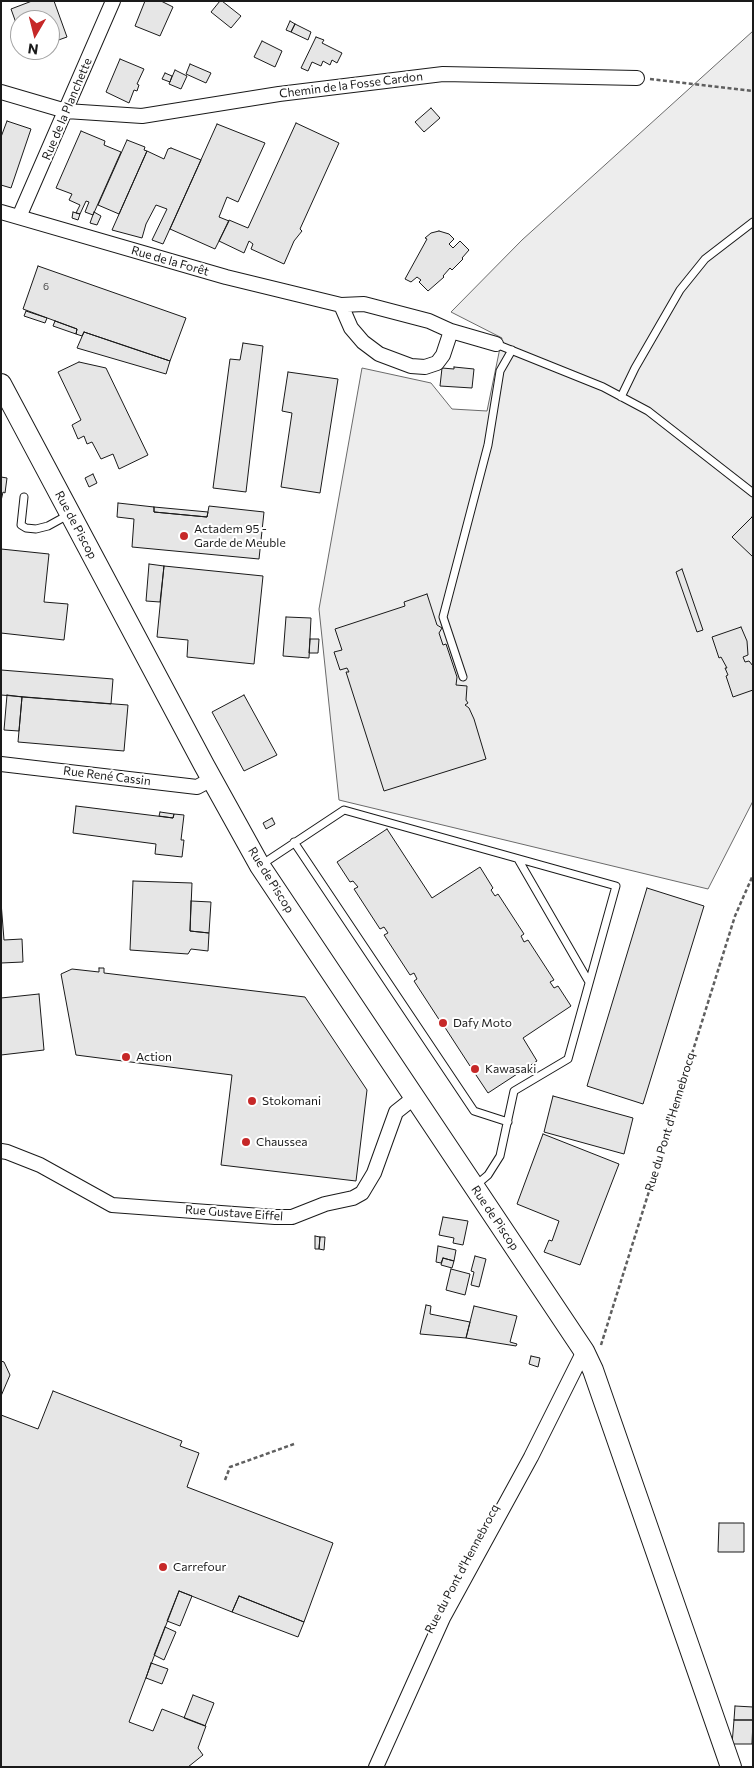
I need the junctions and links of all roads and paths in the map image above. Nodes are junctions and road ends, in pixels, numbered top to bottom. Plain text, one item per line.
1 (109, 4) edge
2 (637, 78) joint
3 (753, 91) edge
4 (1, 92) edge
5 (66, 111) junction
6 (1, 212) edge
7 (20, 217) junction
8 (753, 222) edge
9 (341, 305) junction
10 (451, 331) junction
11 (496, 344) joint
12 (512, 350) junction
13 (1, 384) edge
14 (621, 397) junction
15 (753, 493) edge
16 (24, 497) dead end
17 (70, 513) junction
18 (464, 677) dead end
19 (1, 764) edge
20 (212, 779) junction
21 (294, 842) junction
22 (518, 859) junction
23 (260, 866) junction
24 (753, 875) edge
25 (589, 982) junction
26 (415, 1097) junction
27 (508, 1122) junction
28 (1, 1151) edge
29 (474, 1186) junction
30 (584, 1351) junction
31 (593, 1370) junction
32 (542, 1433) junction
33 (294, 1444) dead end
34 (225, 1480) dead end
35 (367, 1767) edge
36 (376, 1767) edge
37 (731, 1767) edge

1 - 5 street, Rue de la Planchette
2 - 3 path
2 - 5 street, Chemin de la Fosse Cardon
4 - 5 street, Chemin de la Fosse Cardon
5 - 7 street, Rue de la Planchette
6 - 7 street, Rue de la Forêt
7 - 9 street, Rue de la Forêt
8 - 14 lane
9 - 10 street, Rue de la Forêt
9 - 10 street
10 - 11 street, Rue de la Forêt
11 - 12 lane
12 - 14 lane
12 - 18 lane
13 - 17 street, Rue de Piscop
14 - 15 lane
16 - 17 lane
17 - 20 street, Rue de Piscop
19 - 20 street, Rue René Cassin
20 - 23 street, Rue de Piscop
21 - 22 lane
21 - 23 lane
21 - 27 lane
22 - 25 lane
22 - 25 lane
23 - 26 street, Rue de Piscop
24 - 31 path, Rue du Pont d'Hennebrocq
25 - 27 lane
26 - 28 street, Rue Gustave Eiffel
26 - 29 street, Rue de Piscop
27 - 29 lane
29 - 30 street, Rue de Piscop
30 - 31 street, Rue de Piscop
30 - 32 street, Rue du Pont d'Hennebrocq
31 - 37 street, Rue de Piscop
32 - 35 street, Rue du Pont d'Hennebrocq
32 - 36 street, Rue du Pont d'Hennebrocq
33 - 34 path

